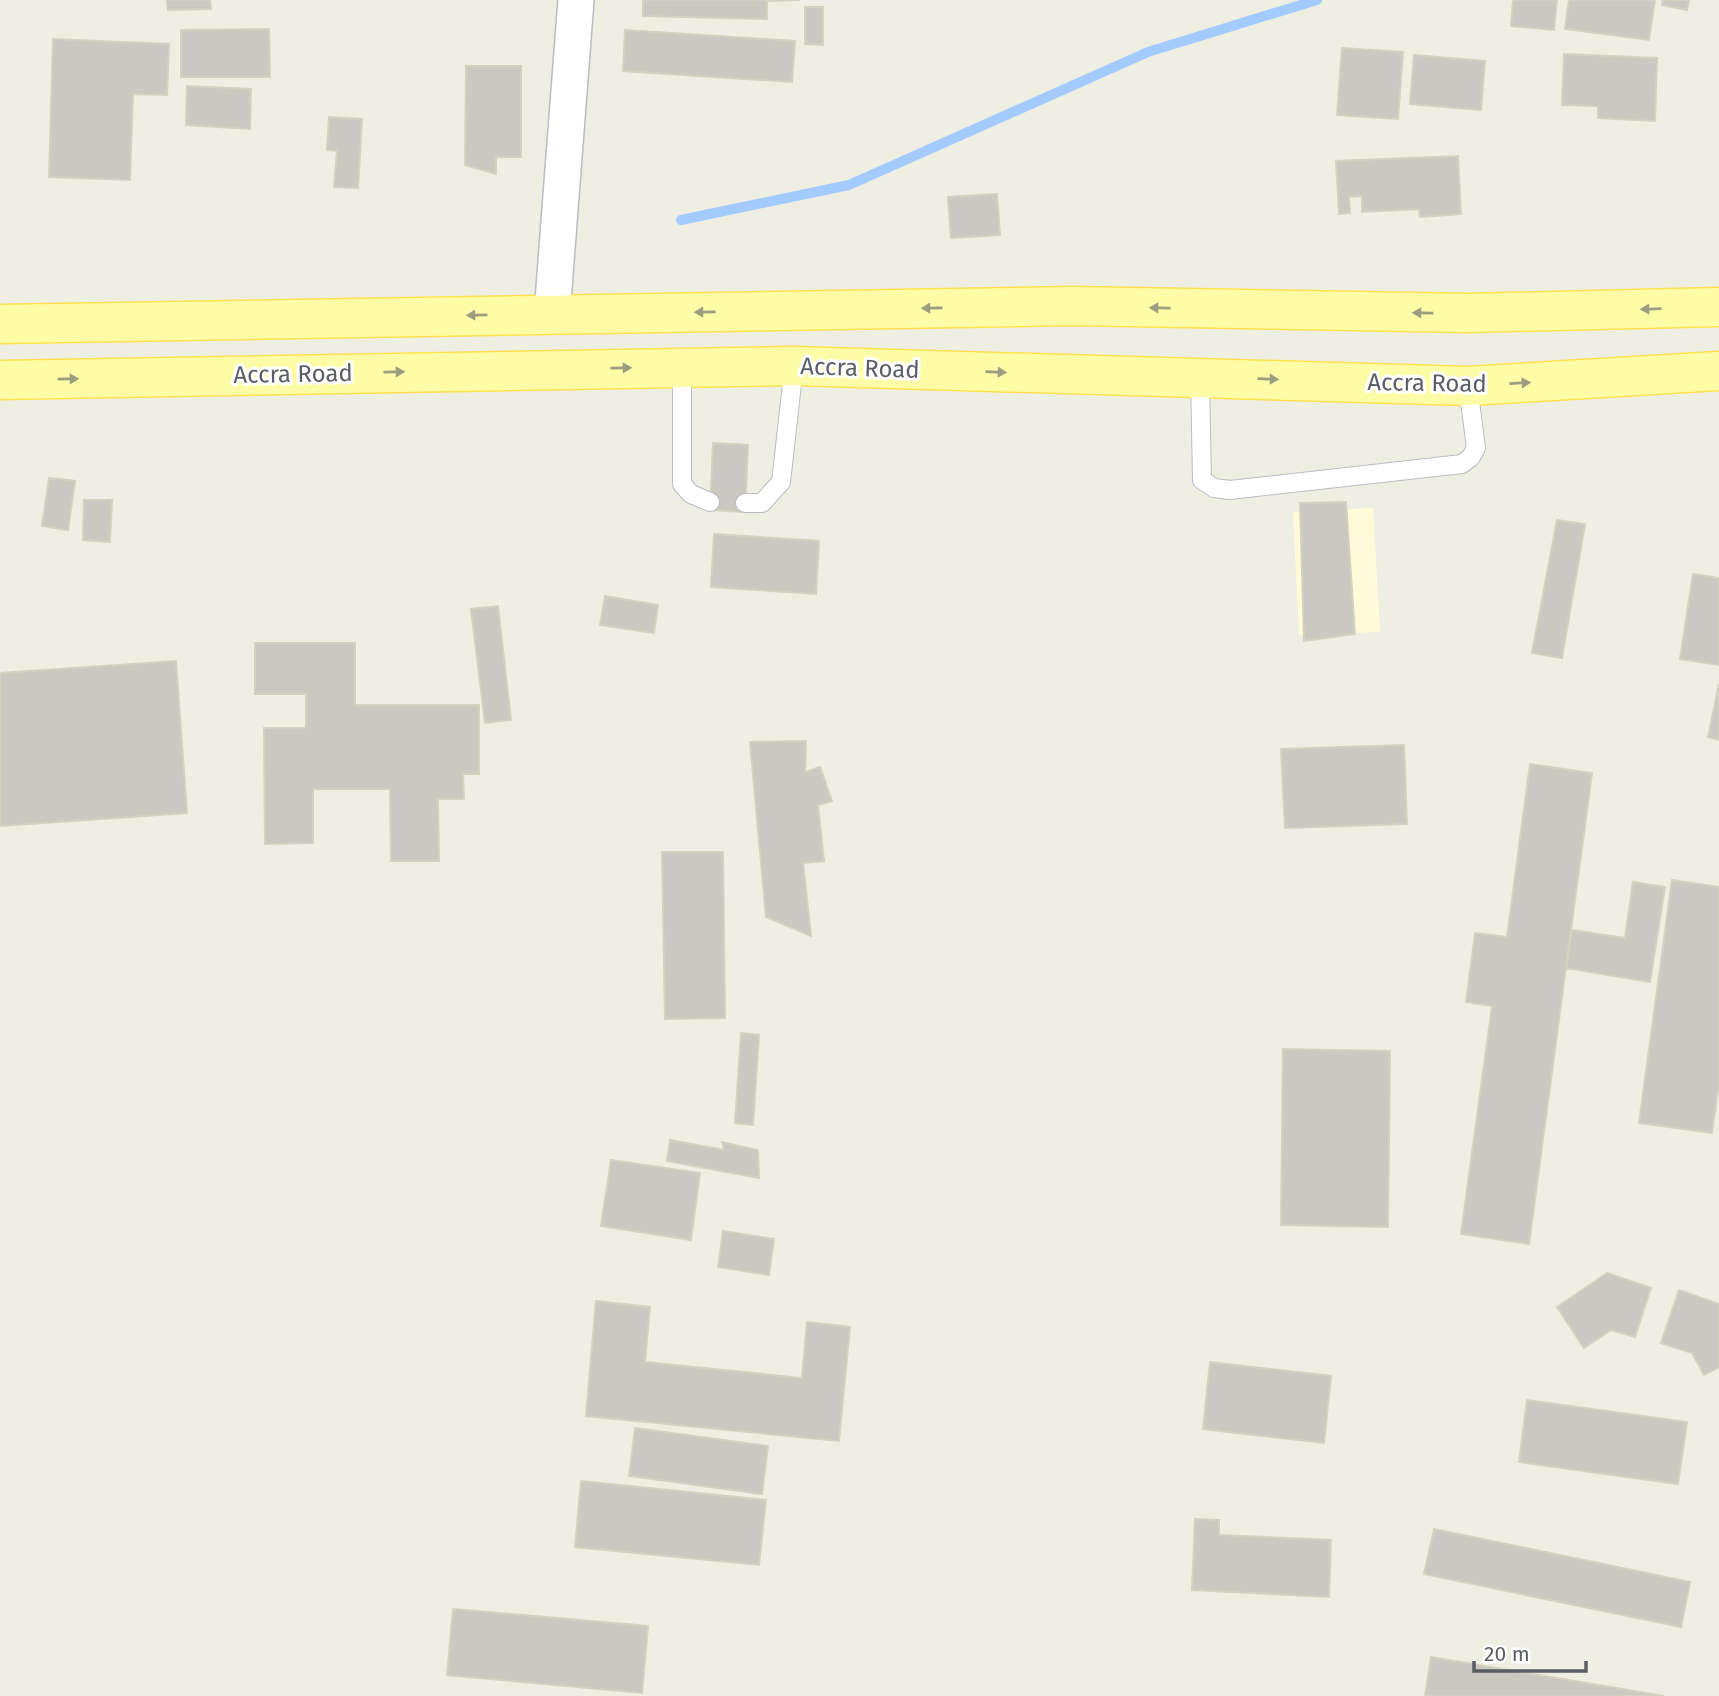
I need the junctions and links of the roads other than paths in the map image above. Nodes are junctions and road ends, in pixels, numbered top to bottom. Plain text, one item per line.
1 (576, 0) edge
2 (1719, 307) edge
3 (552, 314) junction
4 (0, 324) edge
5 (794, 366) junction
6 (682, 367) junction
7 (1719, 371) edge
8 (1200, 377) junction
9 (0, 380) edge
10 (1468, 386) junction
11 (710, 502) dead end
12 (745, 503) dead end

1 - 3 street
2 -> 3 main road
3 -> 4 main road
5 - 6 main road, Accra Road
5 -> 8 main road, Accra Road
5 - 12 lane
9 -> 6 main road, Accra Road
6 - 11 lane
10 -> 7 main road, Accra Road
8 -> 10 main road, Accra Road
8 - 10 lane

